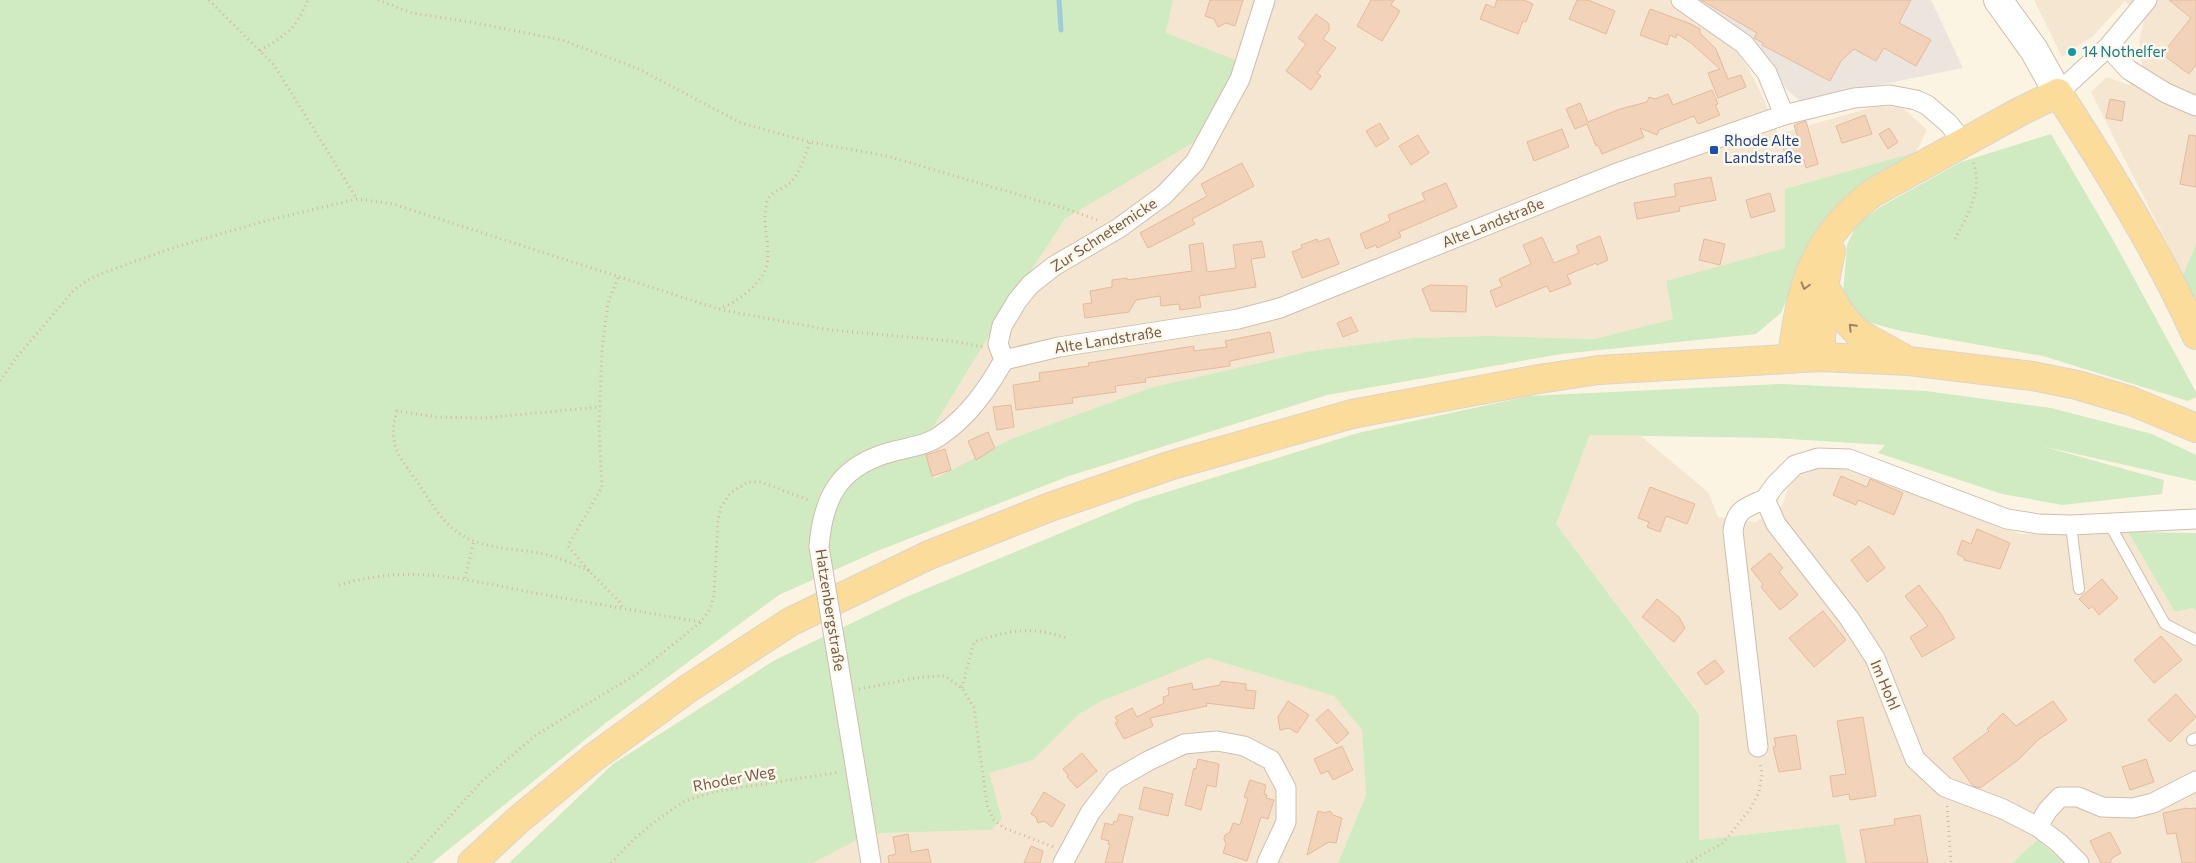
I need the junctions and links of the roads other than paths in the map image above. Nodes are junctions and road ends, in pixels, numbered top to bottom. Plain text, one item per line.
1 (1265, 0) edge
2 (1681, 0) edge
3 (1998, 0) edge
4 (2147, 0) edge
5 (2108, 47) junction
6 (2058, 92) junction
7 (2196, 106) edge
8 (1784, 115) junction
9 (1964, 143) junction
10 (1836, 228) junction
11 (1824, 286) junction
12 (2196, 335) edge
13 (1792, 357) junction
14 (1820, 357) junction
15 (1004, 360) junction
16 (1909, 361) junction
17 (2196, 428) edge
18 (1765, 499) junction
19 (2196, 519) edge
20 (2071, 525) junction
21 (2110, 525) junction
22 (2079, 589) dead end
23 (2196, 640) edge
24 (1758, 747) road end
25 (2196, 781) edge
26 (2038, 827) junction
27 (1065, 858) edge
28 (472, 863) edge
29 (871, 863) edge
30 (1267, 863) edge
31 (2079, 863) edge

1 - 15 street, Zur Schnetemicke
2 - 8 street
3 - 6 main road
4 - 5 street
5 - 6 street
5 - 7 street
6 - 9 main road
6 - 12 main road
8 - 9 street, Alte Landstraße
8 - 15 street, Alte Landstraße
9 - 10 main road
10 - 11 main road
10 -> 13 main road
11 - 14 main road
16 -> 11 main road
13 - 14 main road
13 - 28 main road
14 - 16 main road
15 - 29 street, Hatzenbergstraße, bridge
16 - 17 main road
18 - 20 street
18 - 24 street
18 - 26 street, Im Hohl
19 - 21 street
20 - 21 street
20 - 22 lane
21 - 23 lane
25 - 26 street
26 - 31 street, Im Hohl
27 - 30 street

